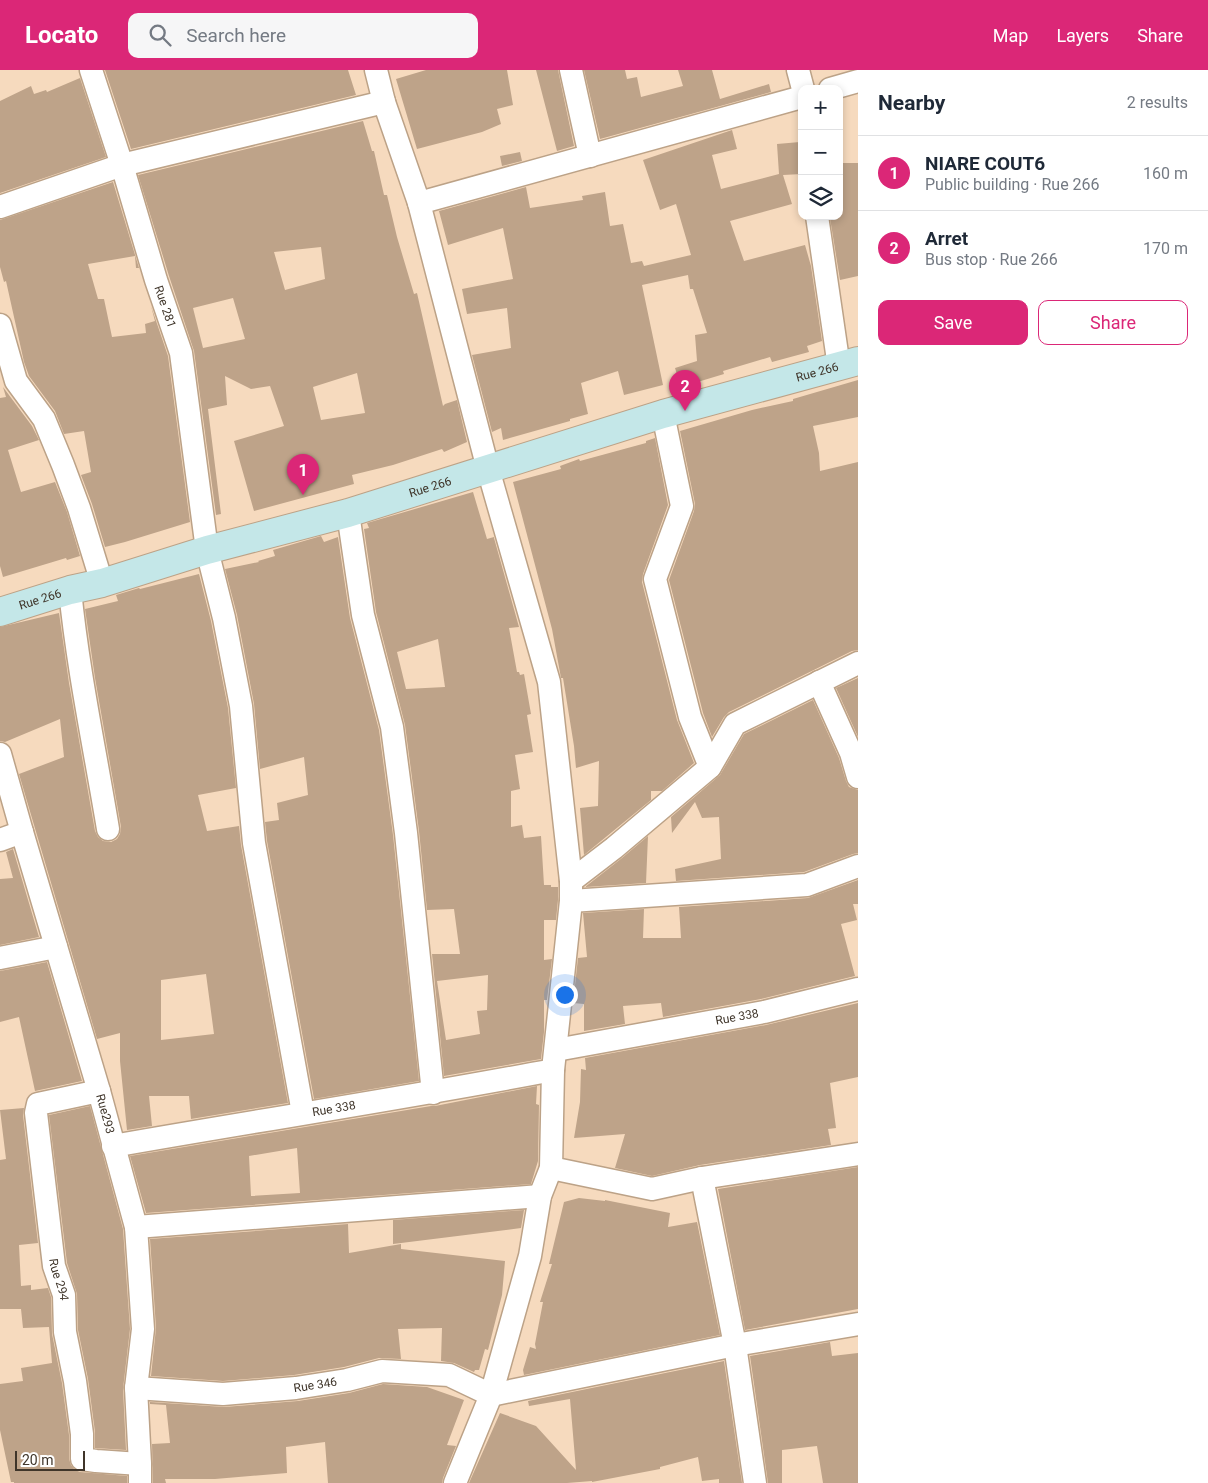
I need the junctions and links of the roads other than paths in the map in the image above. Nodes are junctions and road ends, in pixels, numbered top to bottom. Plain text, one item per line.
1 (91, 70) edge
2 (376, 70) edge
3 (571, 70) edge
4 (798, 70) edge
5 (858, 81) edge
6 (802, 85) edge
7 (843, 85) edge
8 (798, 98) edge
9 (384, 102) junction
10 (590, 156) junction
11 (122, 165) junction
12 (420, 203) junction
13 (0, 207) edge
14 (818, 220) edge
15 (0, 325) edge
16 (848, 364) edge
17 (663, 414) junction
18 (488, 469) junction
19 (348, 513) junction
20 (207, 550) junction
21 (102, 583) junction
22 (70, 590) junction
23 (0, 612) edge
24 (858, 663) edge
25 (819, 682) junction
26 (0, 754) edge
27 (710, 767) junction
28 (858, 777) edge
29 (108, 830) dead end
30 (22, 832) junction
31 (0, 840) edge
32 (858, 866) edge
33 (571, 891) junction
34 (56, 947) junction
35 (0, 958) edge
36 (858, 988) edge
37 (554, 1060) junction
38 (99, 1091) junction
39 (433, 1093) junction
40 (304, 1113) junction
41 (113, 1146) junction
42 (858, 1154) edge
43 (551, 1168) junction
44 (702, 1178) junction
45 (540, 1196) junction
46 (136, 1227) junction
47 (858, 1324) edge
48 (735, 1345) junction
49 (136, 1388) junction
50 (490, 1395) junction
51 (140, 1474) edge
52 (455, 1483) edge
53 (755, 1483) edge

1 - 11 street, Rue 281
2 - 9 street
3 - 10 street
4 - 6 street
5 - 7 street
8 - 10 street
9 - 11 street
9 - 12 street
10 - 12 street
11 - 13 street
11 - 20 street, Rue 281
12 - 18 street
14 - 16 street
15 - 21 street
16 - 17 main road, Rue 266
17 - 18 main road, Rue 266
17 - 27 street
18 - 19 main road, Rue 266
18 - 33 street
19 - 20 main road, Rue 266
19 - 39 street
20 - 21 main road, Rue 266
20 - 40 street, Rue 281
21 - 22 main road, Rue 266
22 - 23 main road, Rue 266
22 - 29 street
24 - 25 street
25 - 27 street
25 - 28 street
26 - 30 street, Rue293
27 - 33 street
30 - 31 street
30 - 34 street, Rue293
32 - 33 street
33 - 37 street
34 - 35 street
34 - 38 street, Rue293
36 - 37 street, Rue 338
37 - 39 street, Rue 338
37 - 43 street
38 - 41 street, Rue293
38 - 51 street, Rue 294
39 - 40 street, Rue 338
40 - 41 street, Rue 338
41 - 46 street, Rue293
42 - 44 street
43 - 44 street
43 - 45 street
44 - 48 street
45 - 46 street
45 - 50 street
46 - 49 street, Rue293
47 - 48 street
48 - 50 street
48 - 53 street
49 - 50 street, Rue 346
49 - 51 street, Rue293
50 - 52 street

